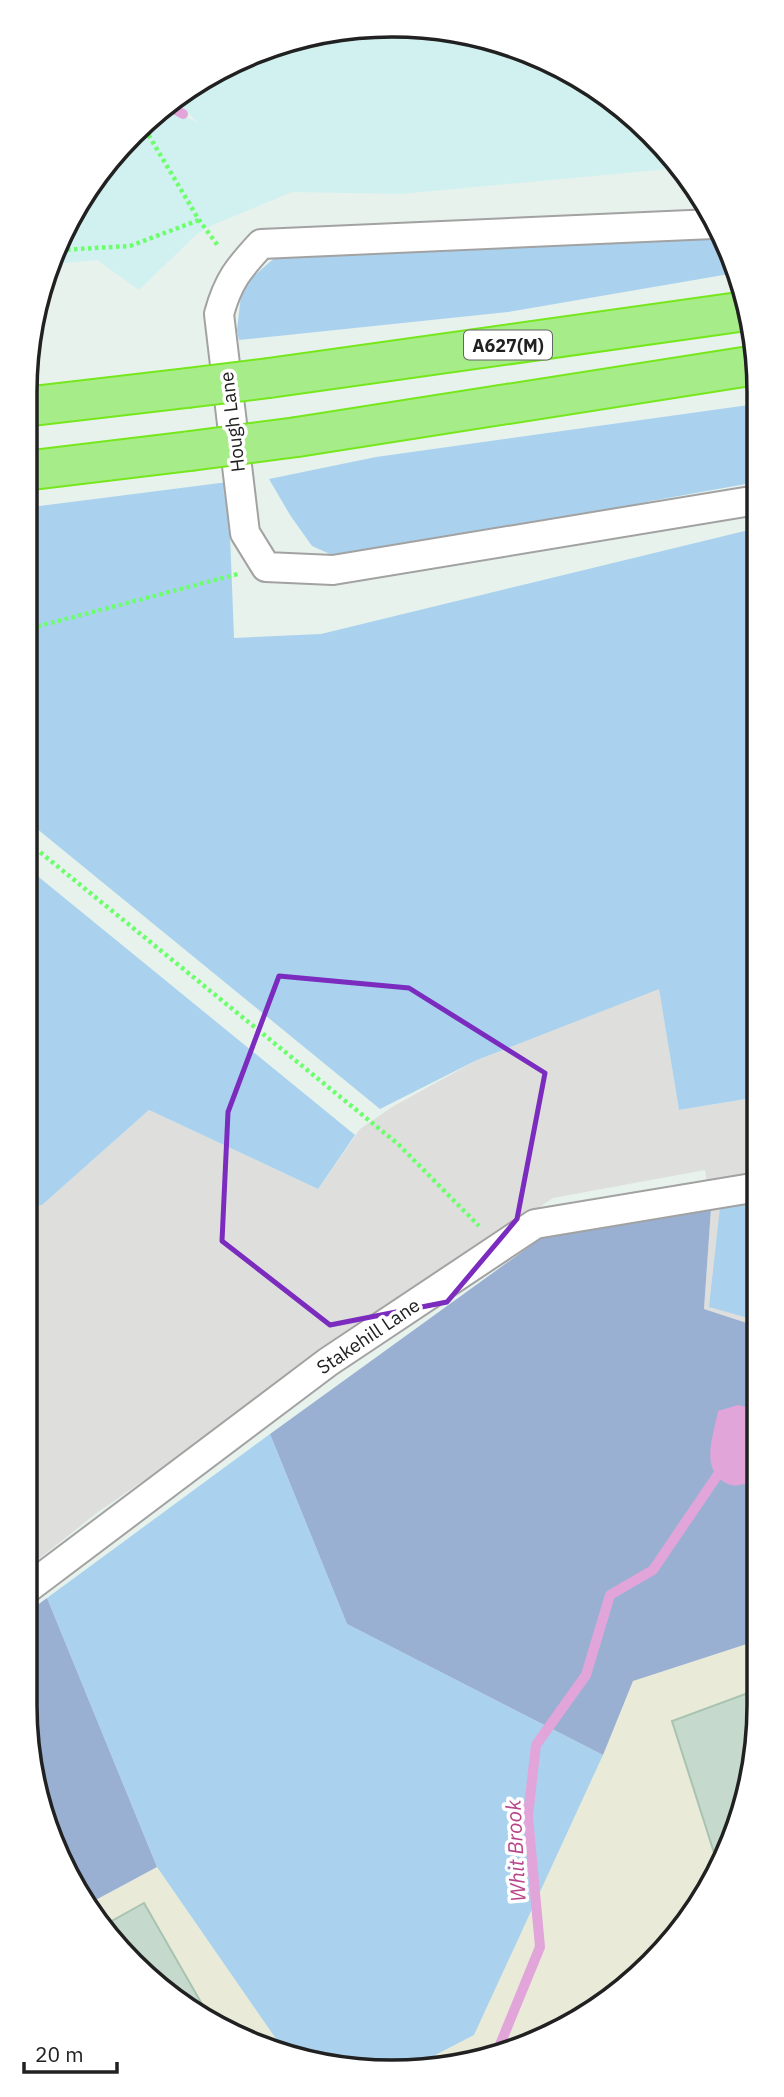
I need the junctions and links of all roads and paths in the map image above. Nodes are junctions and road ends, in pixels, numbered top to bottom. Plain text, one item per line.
1 (148, 134) edge
2 (199, 220) junction
3 (705, 224) edge
4 (67, 250) edge
5 (237, 270) junction
6 (738, 312) edge
7 (746, 367) edge
8 (37, 405) edge
9 (37, 469) edge
10 (747, 502) edge
11 (266, 567) junction
12 (37, 627) edge
13 (37, 850) edge
14 (747, 1189) edge
15 (500, 1247) junction
16 (37, 1581) edge

1 - 2 path
2 - 4 path
2 - 5 path
3 - 5 street, Hough Lane
5 - 11 street, Hough Lane
6 - 8 highway, A627(M), bridge
7 - 9 highway, bridge
10 - 11 street
11 - 12 path
13 - 15 path
14 - 15 street, Stakehill Lane
15 - 16 street, Stakehill Lane

